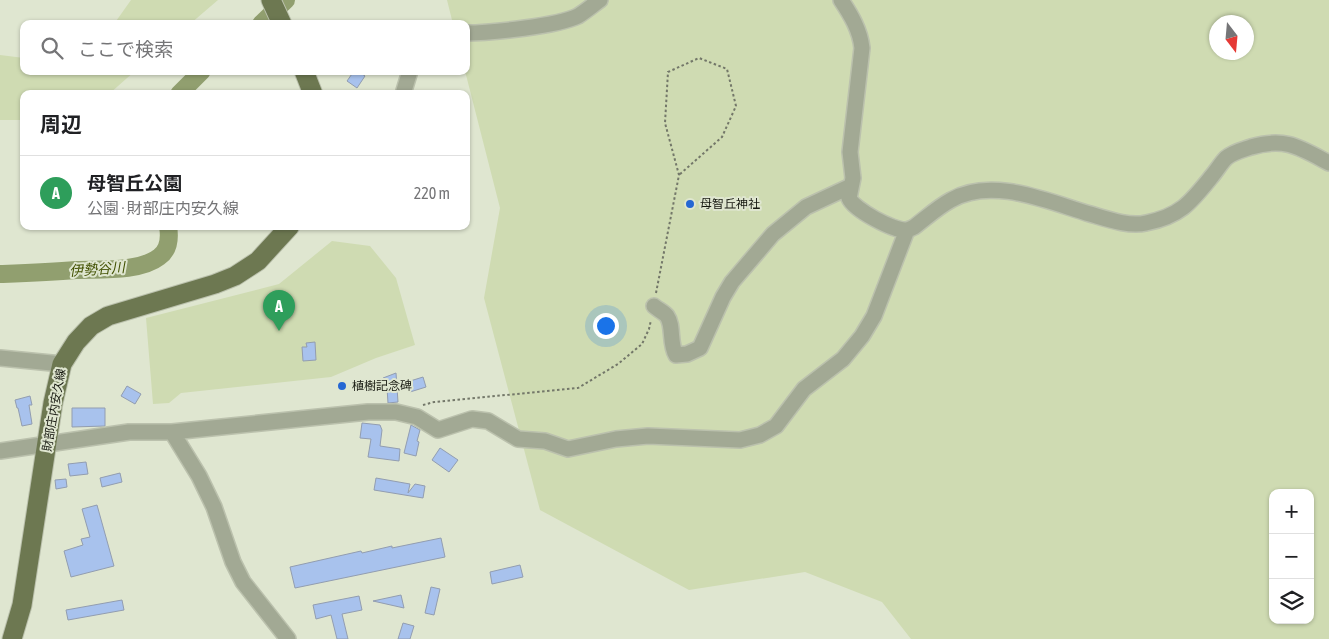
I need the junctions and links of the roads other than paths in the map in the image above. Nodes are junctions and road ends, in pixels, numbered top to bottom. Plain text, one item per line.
1 (271, 0) edge
2 (600, 0) edge
3 (841, 0) edge
4 (280, 20) edge
5 (470, 33) edge
6 (306, 75) edge
7 (409, 75) edge
8 (311, 90) edge
9 (404, 90) edge
10 (1329, 163) edge
11 (851, 186) junction
12 (286, 230) edge
13 (907, 230) junction
14 (654, 306) road end
15 (0, 358) edge
16 (62, 364) junction
17 (172, 432) junction
18 (47, 445) junction
19 (0, 451) edge
20 (12, 639) edge
21 (288, 639) edge

1 - 4 main road
2 - 5 street
3 - 11 street
6 - 8 main road
7 - 9 street
10 - 13 street
11 - 13 street
11 - 14 street
12 - 16 main road, 財部庄内安久線
13 - 17 street
15 - 16 street
16 - 18 main road, 財部庄内安久線
17 - 18 street
17 - 21 street
18 - 19 street
18 - 20 main road, 財部庄内安久線

